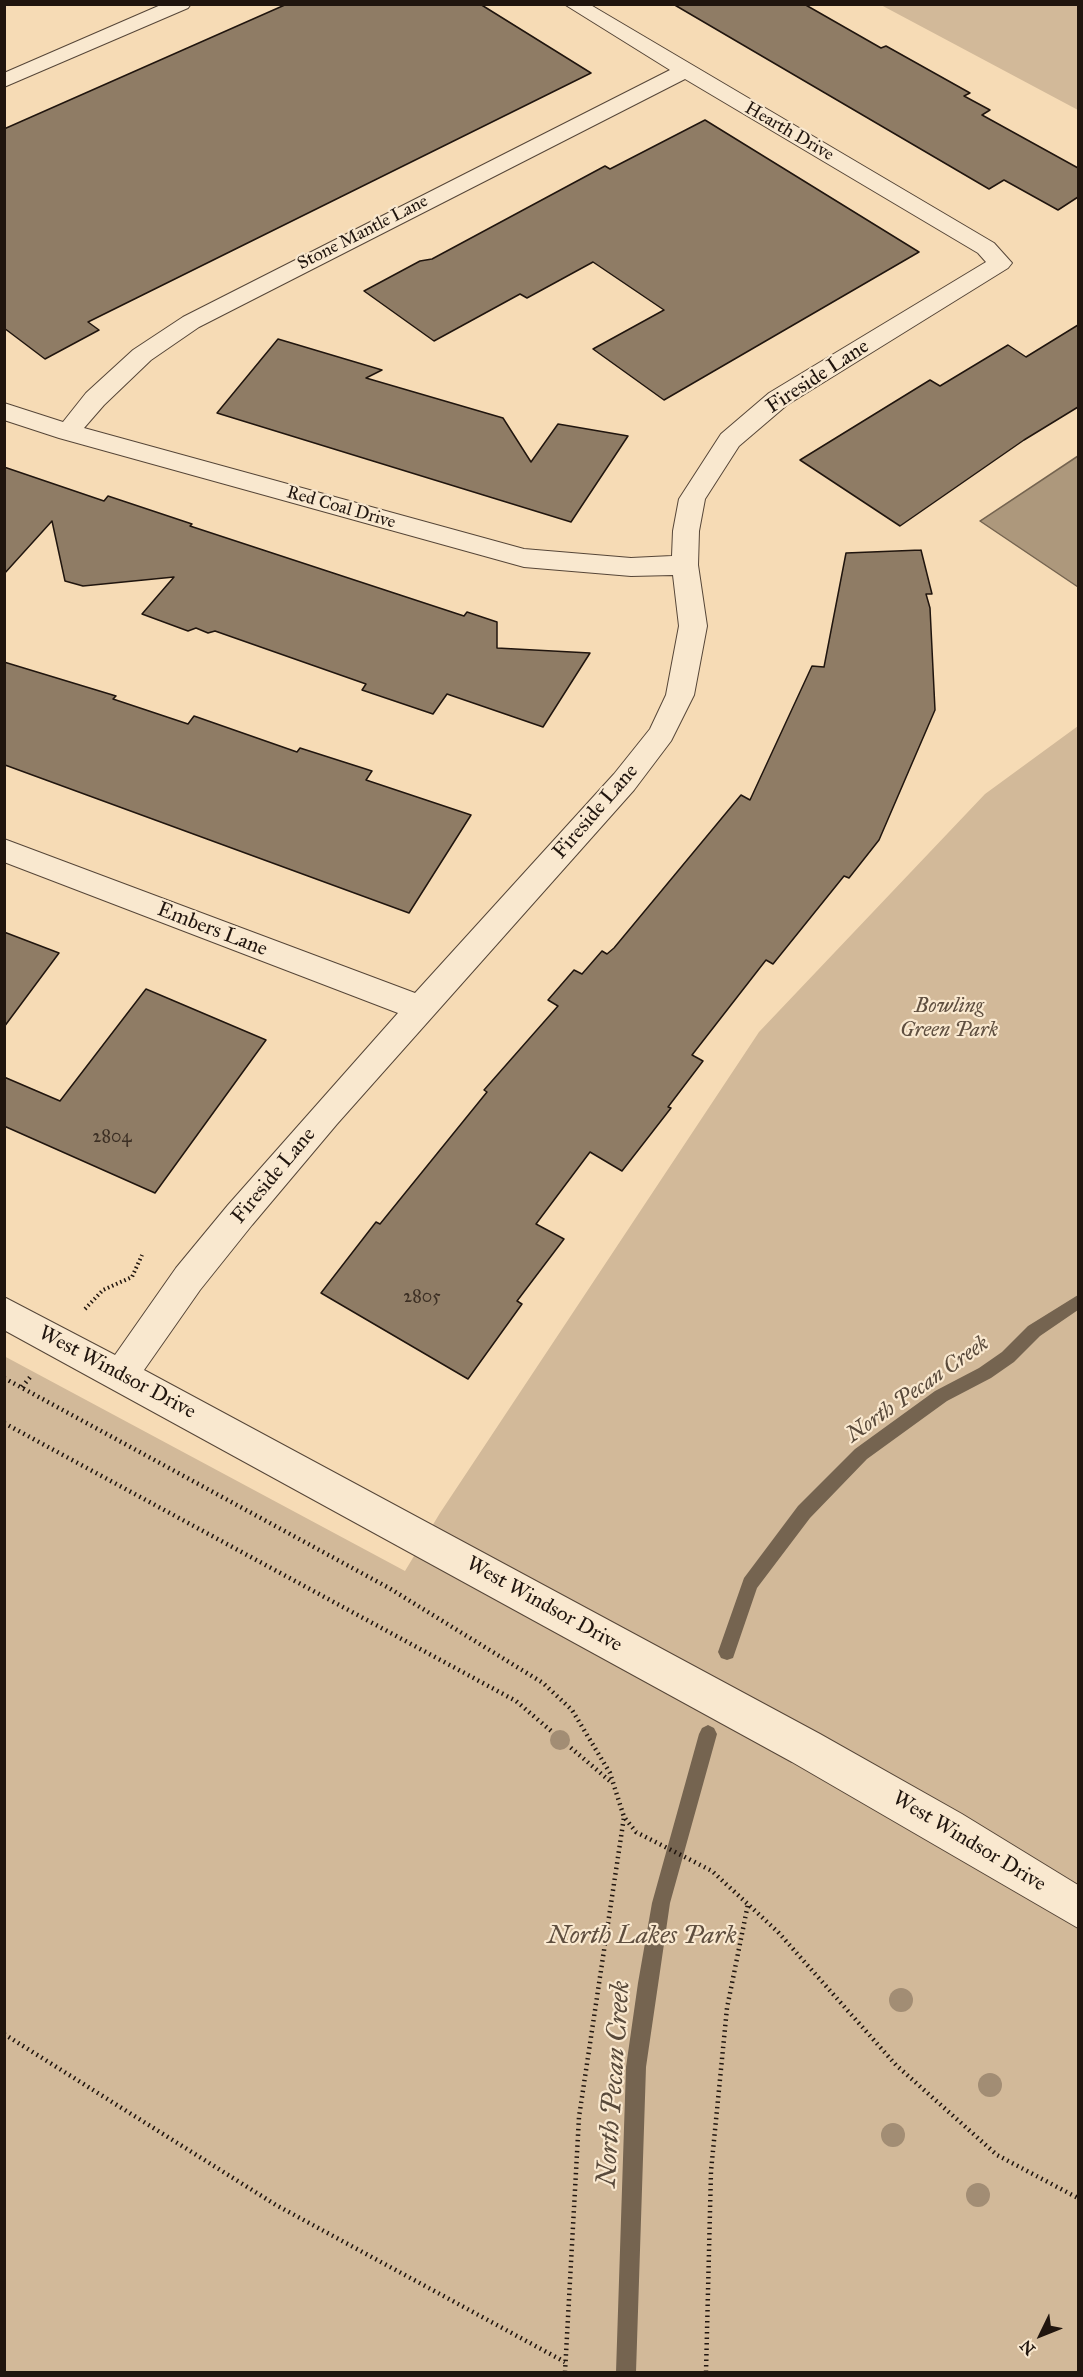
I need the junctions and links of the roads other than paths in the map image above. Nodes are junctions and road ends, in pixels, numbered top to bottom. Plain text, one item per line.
1 (181, 4) edge
2 (574, 4) edge
3 (4, 60) edge
4 (684, 71) junction
5 (14, 77) edge
6 (1000, 263) joint
7 (4, 411) edge
8 (68, 432) junction
9 (685, 565) junction
10 (4, 850) edge
11 (420, 1008) junction
12 (4, 1312) edge
13 (122, 1375) junction
14 (1078, 1908) edge

1 - 5 street
2 - 4 street, Hearth Drive
3 - 5 street
4 - 6 street, Hearth Drive
4 - 8 street, Stone Mantle Lane
6 - 9 street, Fireside Lane
7 - 8 street, Red Coal Drive
8 - 9 street, Red Coal Drive
9 - 11 street, Fireside Lane
10 - 11 street, Embers Lane
11 - 13 street, Fireside Lane
12 - 13 street, West Windsor Drive
13 - 14 street, West Windsor Drive

